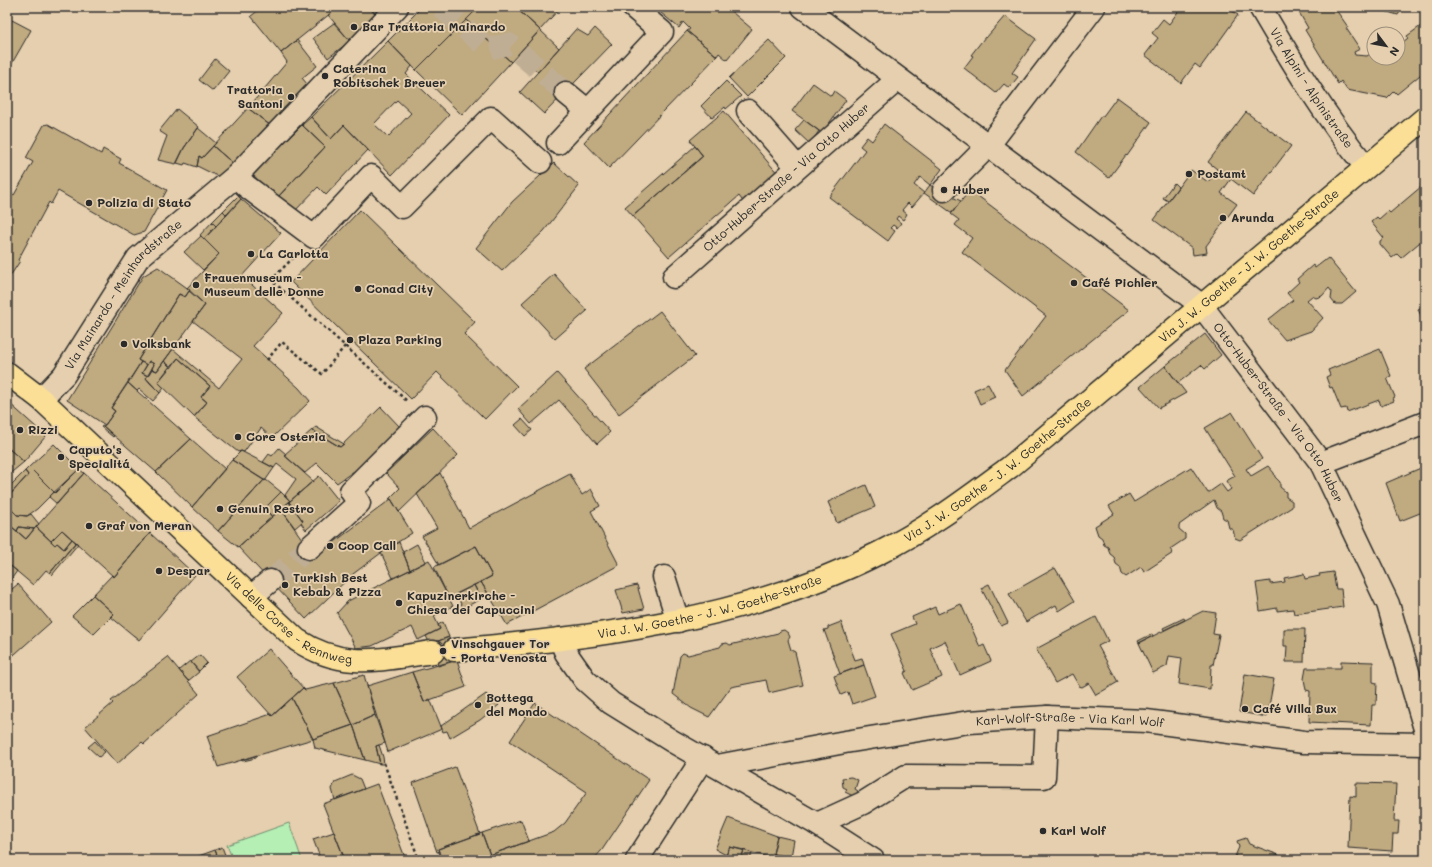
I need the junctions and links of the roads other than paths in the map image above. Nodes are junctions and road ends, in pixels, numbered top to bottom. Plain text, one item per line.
1 (397, 7) edge
2 (634, 7) edge
3 (803, 7) edge
4 (1094, 7) edge
5 (1260, 7) edge
6 (898, 79) junction
7 (566, 93) tunnel mouth
8 (588, 111) junction
9 (748, 111) dead end
10 (1425, 118) edge
11 (558, 143) dead end
12 (988, 146) junction
13 (540, 162) dead end
14 (797, 167) junction
15 (1366, 167) junction
16 (236, 176) junction
17 (944, 190) dead end
18 (674, 277) dead end
19 (1201, 305) junction
20 (7, 374) edge
21 (41, 399) junction
22 (425, 417) road end
23 (1425, 423) edge
24 (1321, 463) junction
25 (309, 548) tunnel mouth
26 (664, 577) dead end
27 (270, 580) tunnel mouth
28 (251, 597) junction
29 (678, 621) junction
30 (560, 639) junction
31 (1047, 717) junction
32 (1425, 728) edge
33 (1425, 744) edge
34 (710, 762) junction
35 (817, 824) junction
36 (637, 860) edge
37 (873, 860) edge

1 - 16 street, Via Mainardo - Meinhardstraße
2 - 8 street
3 - 6 street, Otto-Huber-Straße - Via Otto Huber
4 - 12 street
5 - 15 street, Via Alpini - Alpinistraße
6 - 12 street, Otto-Huber-Straße - Via Otto Huber
6 - 14 street, Otto-Huber-Straße - Via Otto Huber
7 - 8 street
8 - 11 street
9 - 14 street
10 - 15 main road, Via J. W. Goethe - J. W. Goethe-Straße
12 - 17 street
12 - 19 street, Otto-Huber-Straße - Via Otto Huber
13 - 16 street
14 - 18 street, Otto-Huber-Straße - Via Otto Huber
15 - 19 main road, Via J. W. Goethe - J. W. Goethe-Straße
16 - 21 street, Via Mainardo - Meinhardstraße
19 - 24 street, Otto-Huber-Straße - Via Otto Huber
19 - 29 main road, Via J. W. Goethe - J. W. Goethe-Straße
20 - 21 main road, Via delle Corse - Rennweg
21 - 28 main road, Via delle Corse - Rennweg
22 - 25 street
23 - 24 street
24 - 32 street, Otto-Huber-Straße - Via Otto Huber
26 - 29 street
27 - 28 street
28 - 30 main road, Via delle Corse - Rennweg
29 - 30 main road, Via J. W. Goethe - J. W. Goethe-Straße
30 - 34 street
31 - 33 street, Karl-Wolf-Straße - Via Karl Wolf
31 - 34 street, Karl-Wolf-Straße - Via Karl Wolf
31 - 35 street
34 - 35 street
34 - 36 street
35 - 37 street

